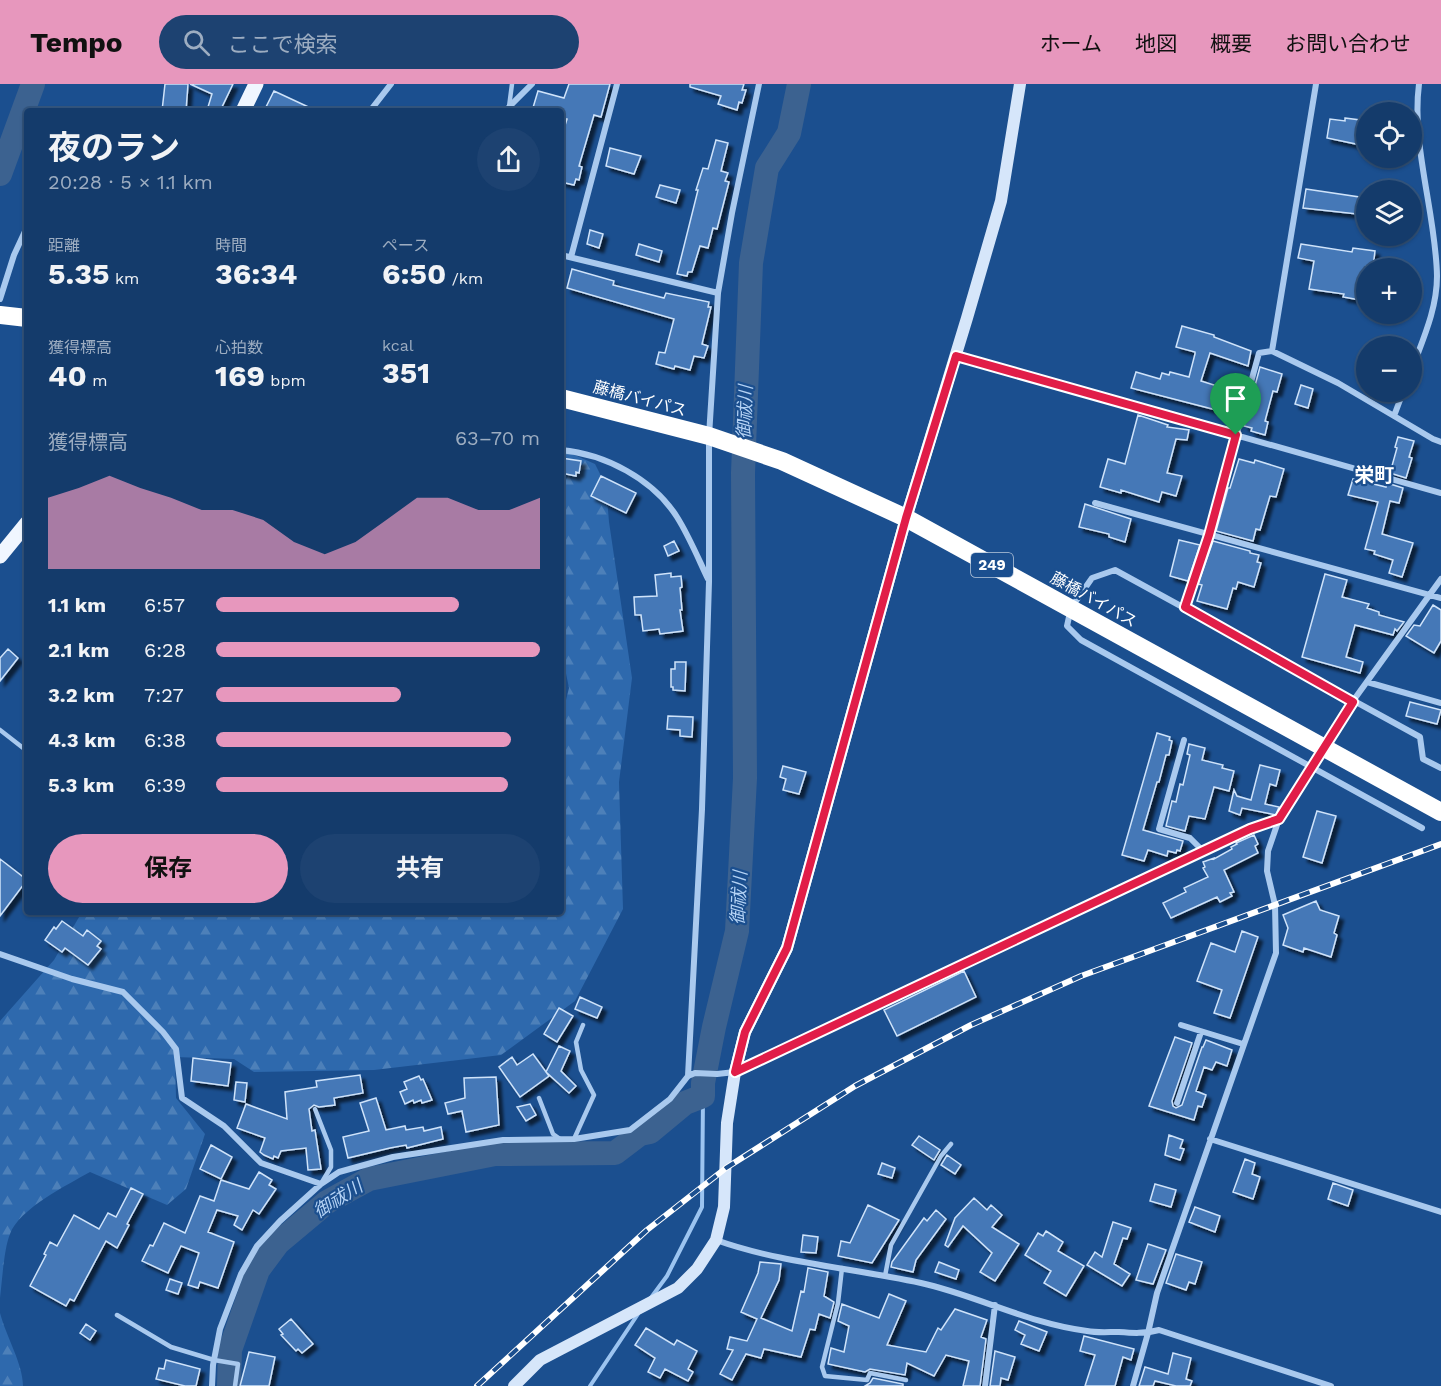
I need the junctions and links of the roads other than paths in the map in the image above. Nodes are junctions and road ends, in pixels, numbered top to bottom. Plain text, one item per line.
1 (256, 84) edge
2 (391, 84) edge
3 (512, 84) edge
4 (532, 84) edge
5 (617, 84) edge
6 (759, 84) edge
7 (1020, 84) edge
8 (1316, 84) edge
9 (1419, 84) edge
10 (244, 108) edge
11 (372, 108) edge
12 (508, 108) edge
13 (509, 108) edge
14 (24, 233) edge
15 (564, 256) edge
16 (571, 257) junction
17 (718, 293) junction
18 (0, 299) edge
19 (0, 315) edge
20 (24, 318) edge
21 (1422, 342) edge
22 (1272, 351) junction
23 (956, 356) junction
24 (564, 399) edge
25 (1399, 402) edge
26 (1394, 416) junction
27 (1236, 435) junction
28 (715, 438) junction
29 (1441, 442) edge
30 (564, 450) edge
31 (1441, 493) edge
32 (1095, 503) dead end
33 (906, 518) junction
34 (24, 527) edge
35 (1209, 535) junction
36 (0, 556) edge
37 (1441, 579) edge
38 (709, 582) junction
39 (1430, 595) junction
40 (1441, 598) edge
41 (1185, 607) junction
42 (1071, 608) junction
43 (1367, 682) junction
44 (1353, 702) junction
45 (1441, 703) edge
46 (0, 730) edge
47 (1184, 740) dead end
48 (24, 750) edge
49 (1311, 768) junction
50 (1441, 768) edge
51 (1441, 812) edge
52 (1279, 819) junction
53 (1422, 828) dead end
54 (1203, 851) junction
55 (0, 954) edge
56 (584, 1025) dead end
57 (1181, 1025) dead end
58 (1201, 1032) junction
59 (1243, 1044) junction
60 (735, 1072) junction
61 (691, 1075) junction
62 (539, 1098) dead end
63 (1177, 1103) dead end
64 (315, 1109) dead end
65 (560, 1139) junction
66 (574, 1139) junction
67 (1210, 1139) junction
68 (951, 1144) dead end
69 (321, 1184) junction
70 (1441, 1212) edge
71 (716, 1240) junction
72 (842, 1268) junction
73 (885, 1276) junction
74 (995, 1305) junction
75 (117, 1315) dead end
76 (1148, 1333) junction
77 (214, 1360) junction
78 (906, 1380) dead end
79 (212, 1386) edge
80 (235, 1386) edge
81 (514, 1386) edge
82 (985, 1386) edge
83 (1133, 1386) edge
84 (1331, 1386) edge

1 - 10 main road
2 - 11 street
3 - 12 lane
4 - 13 street
5 - 16 street
6 - 17 street
7 - 23 street
8 - 22 street
9 - 21 street
14 - 18 street
15 - 16 street
16 - 17 street
17 - 28 street
19 - 20 highway
22 - 26 street
22 - 27 street
23 - 27 street
23 - 33 street
24 - 28 highway, 藤橋バイパス / 249
25 - 26 street
26 - 29 street
27 - 31 street
27 - 35 street
28 - 33 highway, 藤橋バイパス / 249
28 - 38 street
30 - 38 street
32 - 35 street
33 - 42 highway, 藤橋バイパス / 249
33 - 60 street
34 - 36 main road
35 - 39 street
35 - 41 street
37 - 39 street
38 - 61 street
39 - 40 street
39 - 43 street
41 - 42 street
41 - 44 street
42 - 49 street
42 - 51 highway, 藤橋バイパス / 249
43 - 44 street
43 - 45 street
44 - 49 street
44 - 50 street
46 - 48 lane
47 - 54 street
49 - 52 street
49 - 53 street
52 - 54 street
52 - 59 street
54 - 60 street
55 - 69 street
56 - 66 lane
57 - 58 street
58 - 59 street
58 - 63 street
59 - 67 street
60 - 61 street
60 - 71 street
61 - 66 street
62 - 65 lane
64 - 69 lane
65 - 66 street
65 - 69 street
67 - 70 street
67 - 76 street
68 - 73 lane
69 - 77 street
71 - 72 street
71 - 81 street
72 - 73 street
72 - 78 lane
73 - 74 street
74 - 76 street
74 - 82 street
75 - 77 lane
76 - 83 street
76 - 84 street
77 - 79 street
77 - 80 lane

